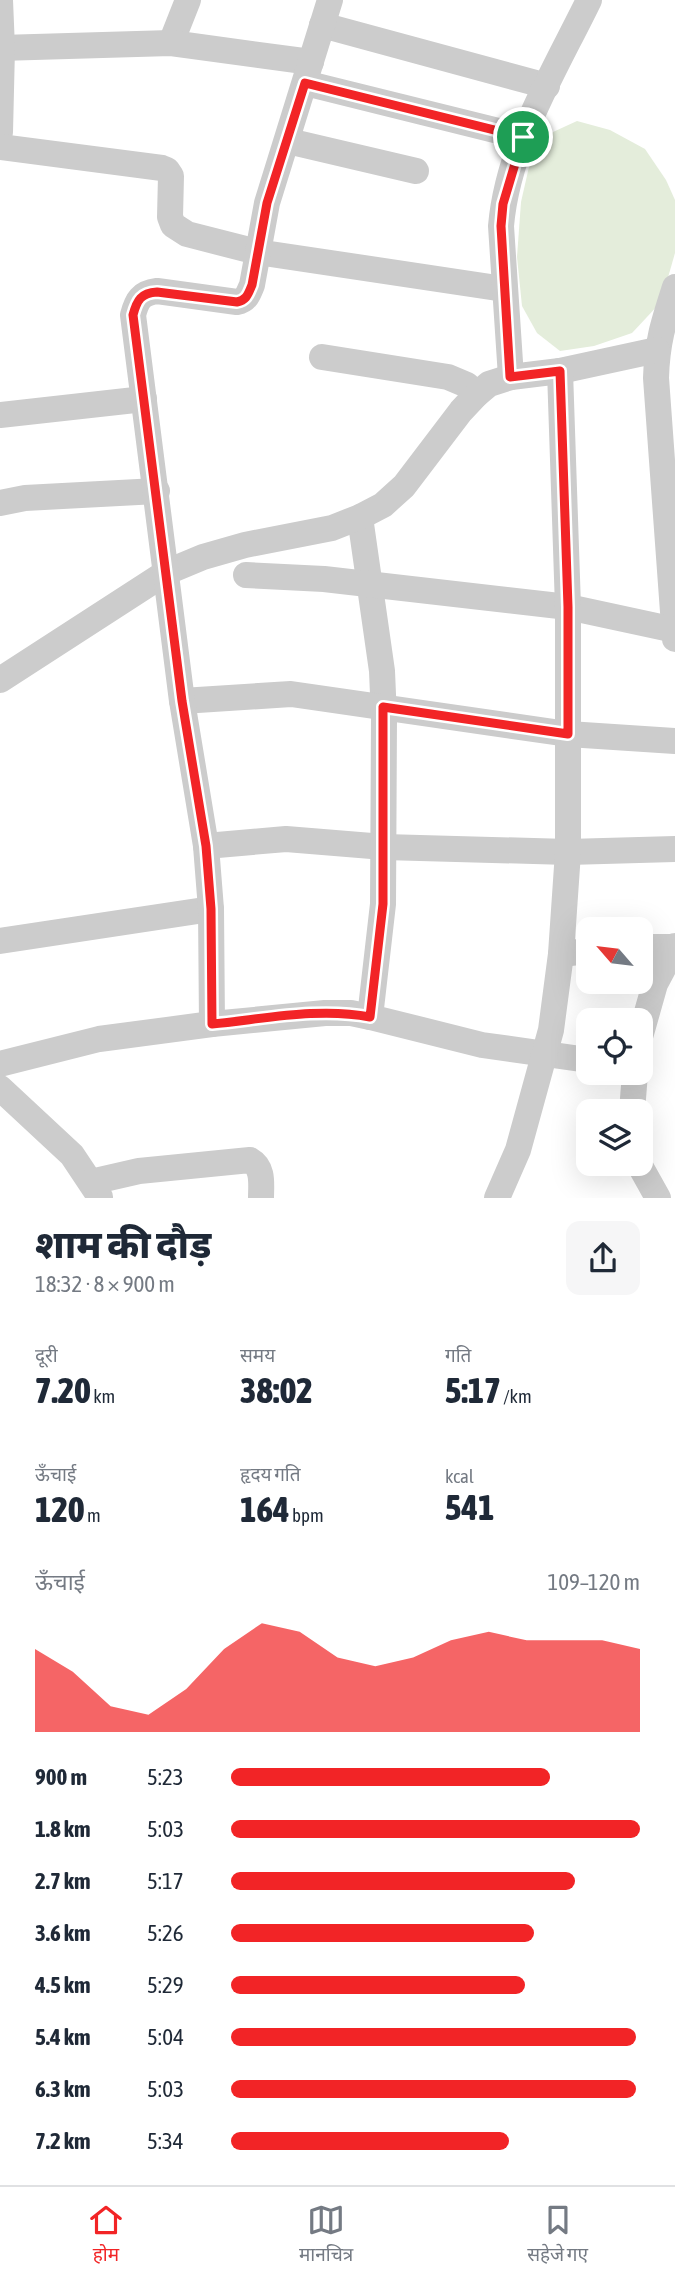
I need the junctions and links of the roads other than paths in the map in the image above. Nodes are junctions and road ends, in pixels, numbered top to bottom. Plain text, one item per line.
1 (0, 0) edge
2 (188, 0) edge
3 (331, 0) edge
4 (589, 0) edge
5 (321, 25) junction
6 (171, 43) junction
7 (1, 48) edge
8 (308, 72) junction
9 (547, 86) junction
10 (0, 132) edge
11 (523, 137) junction
12 (288, 141) junction
13 (0, 148) edge
14 (416, 171) dead end
15 (257, 252) junction
16 (675, 287) edge
17 (504, 289) junction
18 (670, 316) edge
19 (657, 350) junction
20 (322, 357) dead end
21 (560, 371) junction
22 (510, 377) junction
23 (476, 395) junction
24 (144, 399) junction
25 (0, 415) edge
26 (157, 491) junction
27 (0, 503) edge
28 (360, 517) junction
29 (167, 572) junction
30 (246, 575) dead end
31 (368, 584) junction
32 (568, 607) junction
33 (674, 633) edge
34 (0, 680) edge
35 (182, 701) junction
36 (383, 707) junction
37 (568, 734) junction
38 (675, 741) edge
39 (206, 846) junction
40 (384, 847) junction
41 (675, 849) edge
42 (568, 852) junction
43 (211, 909) junction
44 (0, 941) edge
45 (653, 947) edge
46 (675, 947) edge
47 (576, 952) edge
48 (561, 954) junction
49 (648, 1008) edge
50 (370, 1017) junction
51 (212, 1024) junction
52 (544, 1054) junction
53 (576, 1058) edge
54 (0, 1083) edge
55 (646, 1176) edge
56 (96, 1190) edge
57 (261, 1198) edge
58 (497, 1198) edge
59 (658, 1198) edge

1 - 7 street
2 - 6 street
3 - 5 street
4 - 9 street
5 - 8 street
5 - 9 street
6 - 7 street
6 - 8 street
7 - 10 street
8 - 11 street
8 - 12 street
9 - 11 street
11 - 17 street
12 - 14 street
12 - 15 street
13 - 15 street
15 - 17 street
15 - 24 street
16 - 18 street
17 - 22 street
18 - 19 street
19 - 21 street
19 - 33 street
20 - 23 street
21 - 22 street
21 - 32 street
22 - 23 street
23 - 28 street
24 - 25 street
24 - 26 street
26 - 27 street
26 - 29 street
28 - 29 street
28 - 31 street
29 - 34 street
29 - 35 street
30 - 31 street
31 - 32 street
31 - 36 street
32 - 33 street
32 - 37 street
35 - 36 street
35 - 39 street
36 - 37 street
36 - 40 street
37 - 38 street
37 - 42 street
39 - 40 street
39 - 43 street
40 - 42 street
40 - 50 street
41 - 42 street
42 - 48 street
43 - 44 street
43 - 51 street
45 - 46 street
46 - 49 street
47 - 48 street
48 - 52 street
50 - 51 street
50 - 52 street
51 - 54 street
52 - 53 street
52 - 58 street
54 - 56 street
55 - 59 street
56 - 57 street

